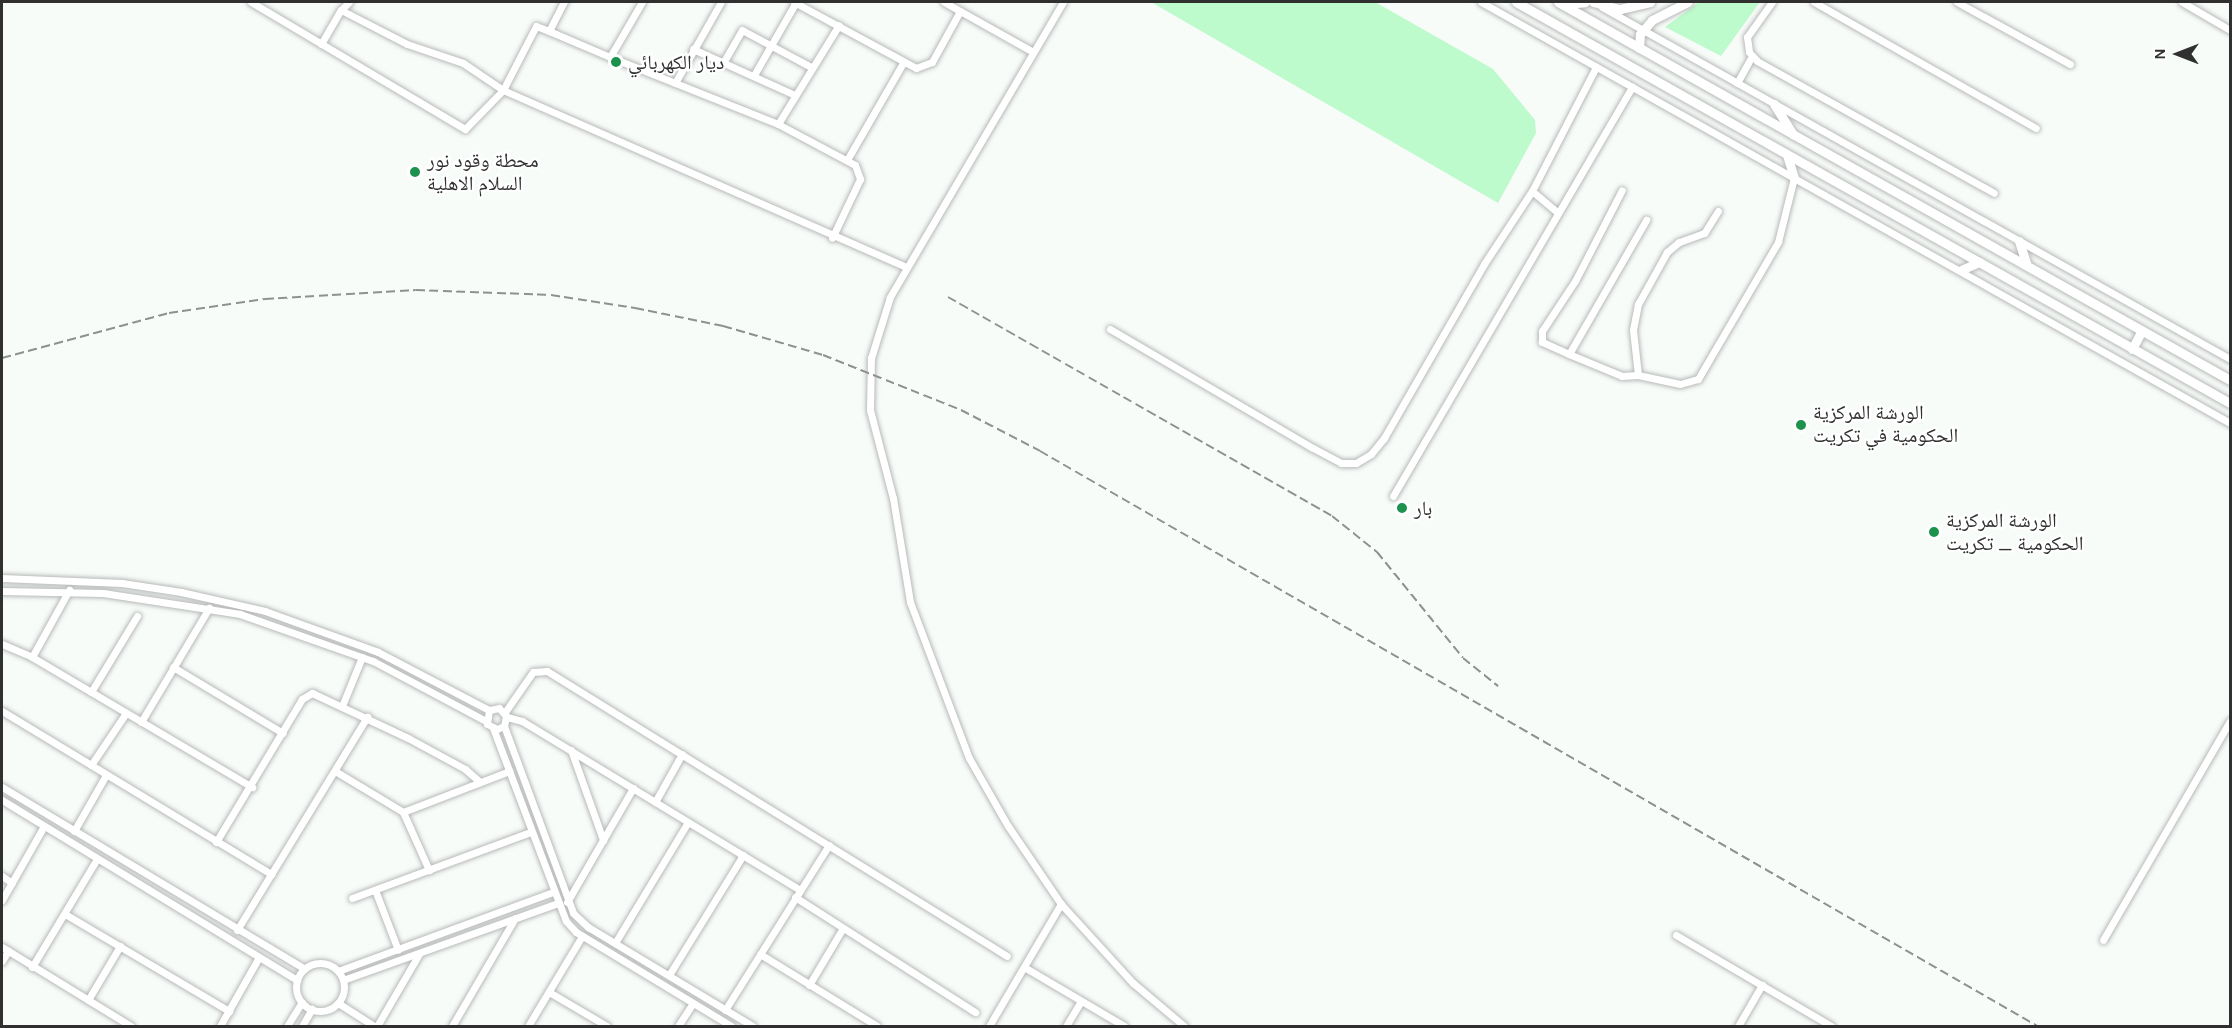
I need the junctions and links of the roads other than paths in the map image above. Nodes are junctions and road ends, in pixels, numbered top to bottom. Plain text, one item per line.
1 (251, 2) edge
2 (349, 2) edge
3 (564, 2) edge
4 (642, 2) edge
5 (721, 2) edge
6 (795, 2) edge
7 (1063, 2) edge
8 (1480, 2) edge
9 (1516, 2) edge
10 (1585, 2) edge
11 (1592, 2) edge
12 (1650, 2) edge
13 (1688, 2) edge
14 (1772, 2) edge
15 (1814, 2) edge
16 (1957, 2) edge
17 (2182, 2) edge
18 (948, 3) edge
19 (1560, 3) edge
20 (341, 10) junction
21 (960, 11) junction
22 (839, 25) junction
23 (1643, 30) junction
24 (2230, 30) edge
25 (549, 31) junction
26 (321, 44) junction
27 (770, 45) junction
28 (1639, 48) junction
29 (693, 49) junction
30 (1034, 52) junction
31 (1752, 56) junction
32 (610, 57) junction
33 (723, 63) junction
34 (903, 63) junction
35 (2070, 64) dead end
36 (812, 67) junction
37 (1596, 67) junction
38 (754, 75) junction
39 (1737, 82) junction
40 (675, 83) junction
41 (1632, 87) junction
42 (503, 90) junction
43 (795, 95) junction
44 (1774, 104) junction
45 (778, 124) junction
46 (2036, 128) dead end
47 (1794, 136) junction
48 (1787, 154) junction
49 (847, 160) junction
50 (1794, 178) junction
51 (1622, 190) dead end
52 (1532, 191) junction
53 (1994, 194) dead end
54 (1718, 211) dead end
55 (1558, 213) junction
56 (1646, 220) dead end
57 (832, 238) junction
58 (2019, 241) junction
59 (1979, 262) junction
60 (2026, 263) junction
61 (906, 267) junction
62 (1961, 270) junction
63 (1110, 329) dead end
64 (2142, 330) junction
65 (2132, 349) junction
66 (1569, 354) junction
67 (2230, 359) edge
68 (1638, 375) junction
69 (2230, 380) edge
70 (2230, 403) edge
71 (2230, 423) edge
72 (1393, 496) dead end
73 (2, 578) edge
74 (105, 582) junction
75 (69, 590) junction
76 (2, 591) edge
77 (103, 593) junction
78 (209, 608) junction
79 (136, 616) dead end
80 (291, 619) junction
81 (288, 629) junction
82 (2, 644) edge
83 (32, 657) junction
84 (362, 657) junction
85 (173, 667) junction
86 (451, 689) junction
87 (91, 692) junction
88 (446, 698) junction
89 (342, 706) junction
90 (489, 710) junction
91 (2, 711) edge
92 (126, 713) junction
93 (506, 715) junction
94 (367, 717) junction
95 (486, 721) junction
96 (141, 722) junction
97 (2230, 722) edge
98 (504, 726) junction
99 (493, 728) junction
100 (283, 733) junction
101 (571, 750) junction
102 (682, 754) junction
103 (91, 765) junction
104 (334, 771) junction
105 (509, 771) junction
106 (106, 775) junction
107 (480, 782) junction
108 (2, 787) edge
109 (252, 787) junction
110 (633, 788) junction
111 (2, 800) edge
112 (655, 802) junction
113 (403, 812) junction
114 (688, 822) junction
115 (44, 826) junction
116 (74, 831) junction
117 (530, 832) junction
118 (603, 840) junction
119 (216, 842) junction
120 (829, 845) junction
121 (743, 855) junction
122 (98, 860) junction
123 (429, 870) junction
124 (271, 874) junction
125 (2, 876) edge
126 (12, 883) junction
127 (375, 890) junction
128 (800, 890) junction
129 (553, 892) junction
130 (795, 897) junction
131 (352, 898) dead end
132 (2, 900) edge
133 (186, 900) junction
134 (558, 903) junction
135 (567, 903) junction
136 (1061, 904) junction
137 (181, 909) junction
138 (65, 914) junction
139 (515, 918) junction
140 (843, 928) junction
141 (237, 930) junction
142 (1676, 935) dead end
143 (582, 936) junction
144 (2103, 940) dead end
145 (615, 943) junction
146 (120, 946) junction
147 (5, 949) edge
148 (398, 950) junction
149 (419, 954) junction
150 (760, 954) junction
151 (1007, 956) dead end
152 (259, 957) junction
153 (2, 961) edge
154 (32, 967) junction
155 (1024, 967) junction
156 (305, 969) junction
157 (338, 971) junction
158 (669, 975) junction
159 (297, 980) junction
160 (343, 980) junction
161 (809, 985) junction
162 (1762, 985) junction
163 (549, 992) junction
164 (88, 1000) junction
165 (1081, 1001) junction
166 (302, 1002) junction
167 (338, 1003) junction
168 (693, 1003) junction
169 (312, 1010) junction
170 (725, 1010) junction
171 (229, 1011) junction
172 (975, 1012) dead end
173 (131, 1026) edge
174 (220, 1026) edge
175 (287, 1026) edge
176 (302, 1026) edge
177 (376, 1026) edge
178 (452, 1026) edge
179 (528, 1026) edge
180 (607, 1026) edge
181 (678, 1026) edge
182 (731, 1026) edge
183 (753, 1026) edge
184 (877, 1026) edge
185 (989, 1026) edge
186 (1066, 1026) edge
187 (1124, 1026) edge
188 (1184, 1026) edge
189 (1738, 1026) edge
190 (1831, 1026) edge

1 - 26 street
2 - 20 street
3 - 25 street
4 - 32 street
5 - 29 street
6 - 22 street
6 - 27 street
7 - 30 street
8 - 37 street
9 - 48 main road
10 - 19 main road
11 - 12 main road
11 - 23 street
13 - 23 main road
14 - 31 street
15 - 46 street
16 - 35 street
17 - 24 street
18 - 21 street
19 - 28 main road
20 - 26 street
20 - 42 street
21 - 30 street
21 - 34 street
22 - 34 street
22 - 36 street
23 - 28 main road
23 - 39 street
25 - 32 street
25 - 42 street
26 - 42 street
27 - 33 street
27 - 36 street
27 - 38 street
28 - 47 main road
29 - 33 street
29 - 40 street
30 - 61 street
31 - 39 street
31 - 53 street
32 - 40 street
33 - 38 street
34 - 49 street
36 - 43 street
37 - 41 street
37 - 52 street
38 - 43 street
39 - 44 street
40 - 45 street
41 - 50 street
41 - 55 street
42 - 57 street
43 - 45 street
44 - 47 main road
44 - 58 street
45 - 49 street
47 - 60 main road
48 - 50 main road
48 - 59 main road
49 - 57 street
50 - 62 street
50 - 68 street
51 - 66 street
52 - 55 street
52 - 63 street
54 - 68 street
55 - 72 street
56 - 66 street
57 - 61 street
58 - 60 main road
58 - 67 street
59 - 62 main road
59 - 65 main road
60 - 64 main road
61 - 136 street
62 - 71 street
64 - 65 main road
64 - 69 main road
65 - 70 main road
66 - 68 street
73 - 74 street
74 - 77 street
74 - 80 street
75 - 76 street
75 - 77 street
75 - 83 street
77 - 78 street
78 - 81 street
78 - 85 street
79 - 87 street
80 - 81 street
80 - 86 street
81 - 84 street
82 - 83 street
83 - 87 street
84 - 88 street
84 - 89 street
85 - 96 street
85 - 100 street
86 - 88 street
86 - 90 street
87 - 92 street
88 - 95 street
89 - 94 street
89 - 100 street
90 - 93 street
90 - 95 street
91 - 103 street
92 - 96 street
92 - 103 street
93 - 98 street
93 - 101 street
93 - 102 street
94 - 104 street
94 - 107 street
95 - 99 street
96 - 109 street
97 - 144 street
98 - 99 street
98 - 135 street
99 - 105 street
100 - 109 street
101 - 110 street
101 - 118 street
102 - 112 street
102 - 120 street
103 - 106 street
104 - 113 street
104 - 124 street
105 - 107 street
105 - 117 street
106 - 116 street
106 - 119 street
107 - 113 street
108 - 116 street
109 - 119 street
110 - 112 street
110 - 118 street
111 - 115 street
112 - 114 street
113 - 123 street
114 - 121 street
114 - 145 street
115 - 122 street
115 - 126 street
116 - 133 street
117 - 123 street
117 - 129 street
118 - 135 street
119 - 124 street
120 - 128 street
120 - 151 street
121 - 128 street
121 - 158 street
122 - 137 street
122 - 138 street
123 - 127 street
124 - 141 street
125 - 126 street
126 - 132 street
127 - 131 street
127 - 148 street
128 - 130 street
129 - 134 street
129 - 148 street
130 - 140 street
130 - 150 street
133 - 137 street
133 - 141 street
134 - 139 street
134 - 143 street
135 - 145 street
136 - 155 street
136 - 188 street
137 - 152 street
138 - 146 street
138 - 154 street
139 - 149 street
139 - 178 street
140 - 161 street
140 - 172 street
141 - 156 street
142 - 162 street
143 - 163 street
143 - 168 street
145 - 158 street
146 - 164 street
146 - 171 street
147 - 153 street
147 - 154 street
148 - 157 street
149 - 160 street
149 - 177 street
150 - 161 street
150 - 170 street
152 - 159 street
152 - 171 street
154 - 164 street
155 - 165 street
155 - 185 street
156 - 157 street
156 - 159 street
157 - 160 street
158 - 170 street
159 - 166 street
160 - 167 street
161 - 184 street
162 - 189 street
162 - 190 street
163 - 179 street
163 - 180 street
164 - 173 street
165 - 186 street
165 - 187 street
166 - 169 street
166 - 175 street
167 - 169 street
167 - 177 street
168 - 181 street
168 - 182 street
169 - 176 street
170 - 183 street
171 - 174 street

